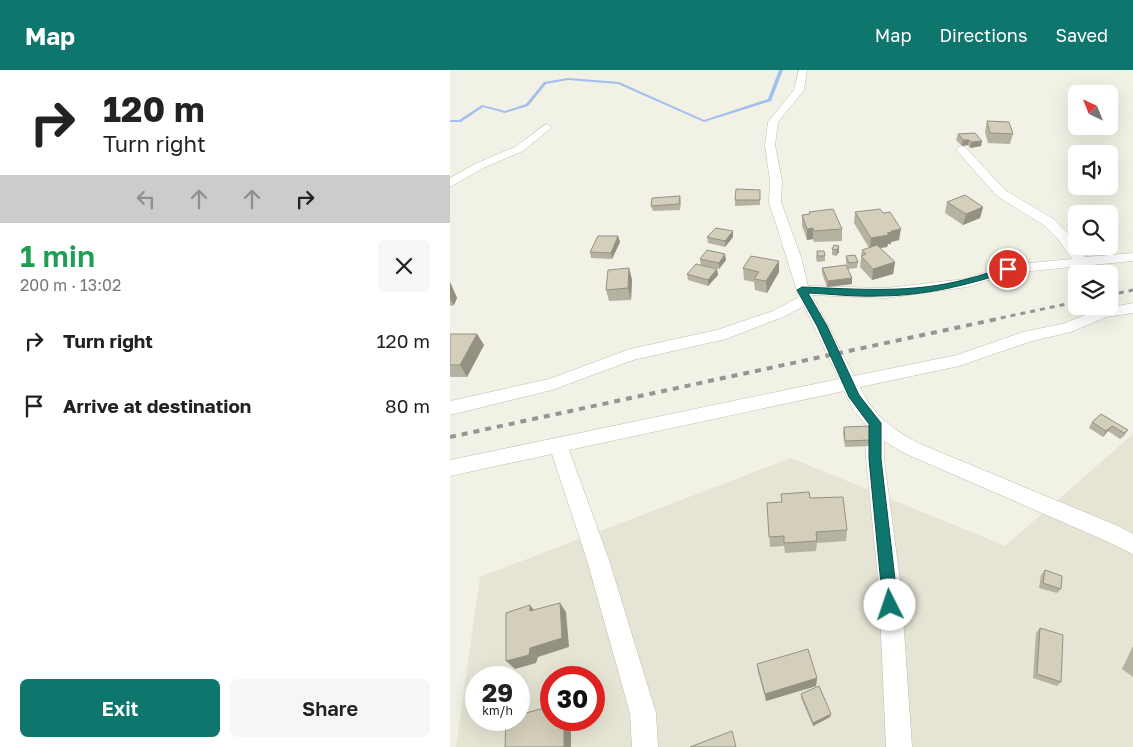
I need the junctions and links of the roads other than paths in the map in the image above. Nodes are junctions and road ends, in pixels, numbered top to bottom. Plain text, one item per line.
1 (803, 70) edge
2 (546, 127) dead end
3 (961, 149) dead end
4 (450, 184) edge
5 (1133, 257) edge
6 (1081, 262) junction
7 (804, 295) junction
8 (1133, 308) edge
9 (848, 383) junction
10 (450, 408) edge
11 (875, 423) junction
12 (558, 444) junction
13 (450, 468) edge
14 (1133, 545) edge
15 (645, 747) edge
16 (899, 747) edge

1 - 7 street
2 - 4 street
3 - 6 street
5 - 6 street
6 - 7 street
7 - 9 street
7 - 10 street
8 - 9 street
9 - 11 street
9 - 12 street
11 - 14 street
11 - 16 street
12 - 13 street
12 - 15 street

